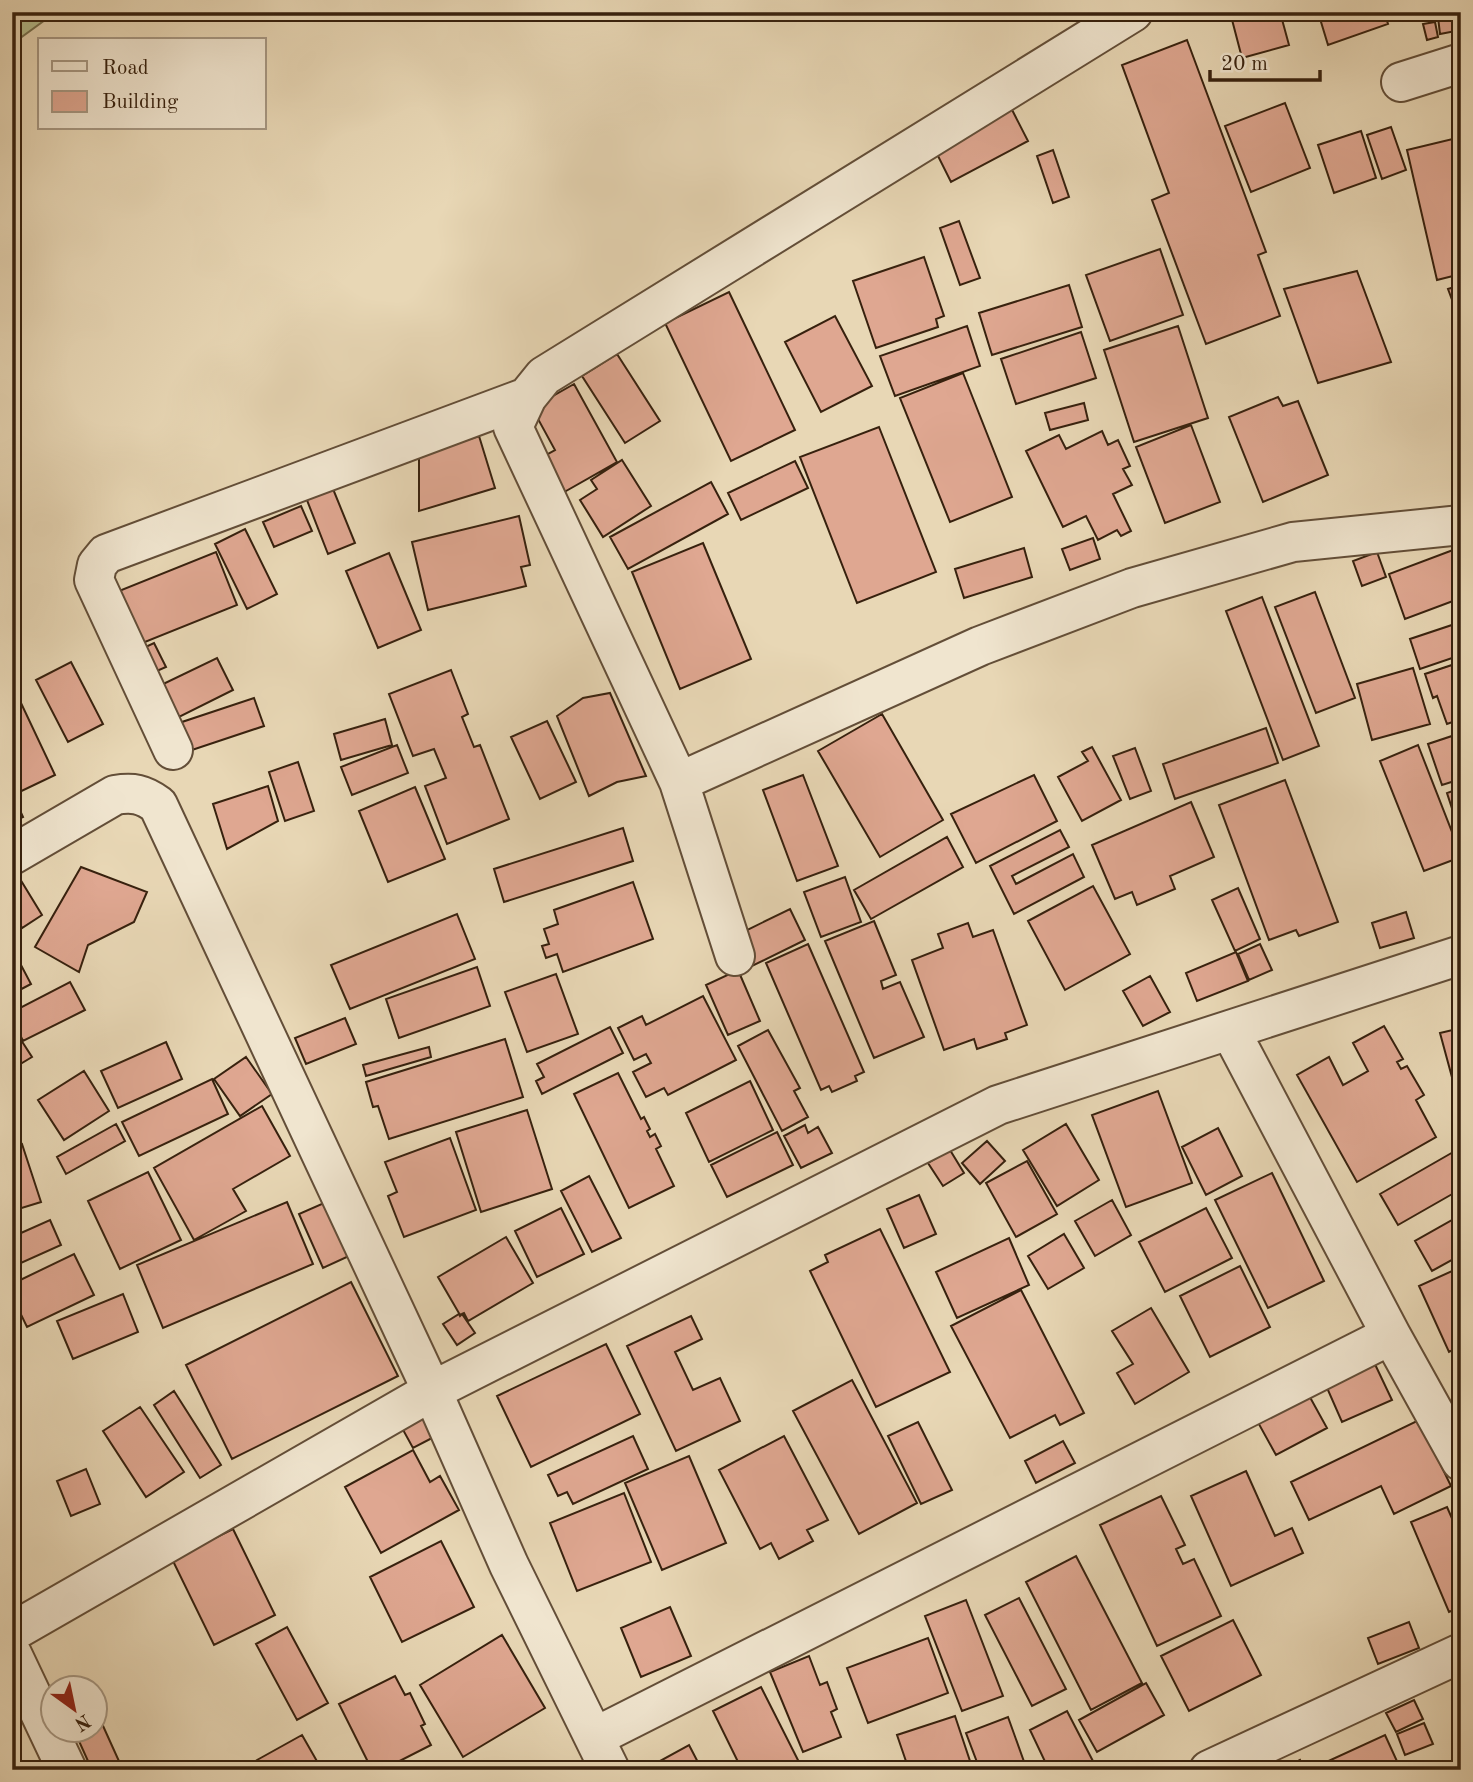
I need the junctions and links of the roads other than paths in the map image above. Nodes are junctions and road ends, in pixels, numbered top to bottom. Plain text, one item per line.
1 (1133, 12) edge
2 (1461, 63) edge
3 (1401, 82) dead end
4 (527, 397) junction
5 (1461, 524) edge
6 (173, 750) dead end
7 (679, 782) junction
8 (12, 855) edge
9 (1461, 955) edge
10 (735, 957) dead end
11 (1230, 1030) junction
12 (1391, 1335) junction
13 (432, 1391) junction
14 (1461, 1461) edge
15 (12, 1632) edge
16 (1461, 1653) edge
17 (12, 1654) edge
18 (603, 1753) edge
19 (67, 1770) edge
20 (1209, 1770) edge

1 - 4 street
2 - 3 street
4 - 6 street
4 - 7 street
5 - 7 street
7 - 10 street
8 - 13 street
9 - 11 street
11 - 12 street
11 - 13 street
12 - 14 street
12 - 18 street
13 - 15 street
13 - 18 street
16 - 20 street
17 - 19 street

